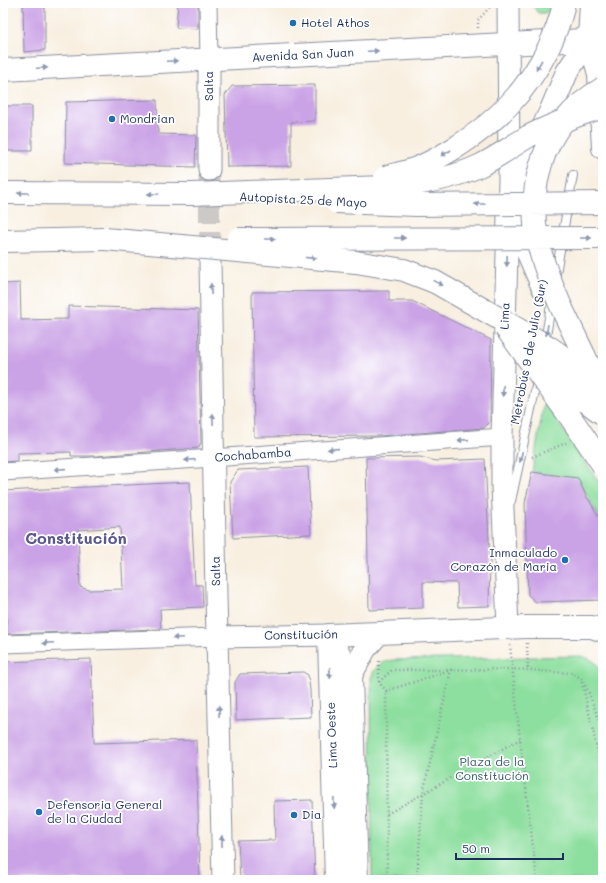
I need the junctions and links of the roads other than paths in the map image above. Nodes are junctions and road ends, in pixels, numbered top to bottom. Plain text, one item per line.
1 (208, 3) edge
2 (591, 3) edge
3 (508, 5) edge
4 (555, 5) edge
5 (596, 39) edge
6 (509, 45) junction
7 (209, 59) junction
8 (3, 70) edge
9 (603, 88) edge
10 (603, 107) edge
11 (534, 145) junction
12 (603, 148) edge
13 (209, 170) tunnel mouth
14 (573, 176) dead end
15 (509, 180) junction
16 (324, 189) junction
17 (3, 193) edge
18 (192, 194) junction
19 (603, 203) edge
20 (603, 238) edge
21 (105, 239) junction
22 (3, 241) edge
23 (210, 261) tunnel mouth
24 (486, 312) junction
25 (505, 327) junction
26 (603, 360) edge
27 (603, 392) edge
28 (603, 396) edge
29 (603, 414) edge
30 (502, 437) junction
31 (213, 458) junction
32 (603, 465) edge
33 (3, 472) edge
34 (505, 533) junction
35 (517, 628) junction
36 (601, 630) edge
37 (379, 633) junction
38 (329, 634) junction
39 (217, 637) junction
40 (3, 644) edge
41 (351, 674) junction
42 (223, 880) edge
43 (336, 880) edge
44 (357, 880) edge

1 - 7 street, Salta
2 - 5 main road
3 - 6 street, Lima
4 -> 16 main road, bridge
5 - 6 main road, Avenida San Juan
5 - 11 main road
5 - 12 main road
7 -> 6 main road, Avenida San Juan
6 - 15 street, Lima
8 -> 7 main road, Avenida San Juan
7 - 13 street, Salta
9 - 28 main road, bridge
10 - 16 main road, bridge
11 - 15 main road
11 - 26 main road, bridge
14 -> 34 lane, Metrobús 9 de Julio (Sur)
15 -> 30 street, Lima
16 - 18 main road, bridge
18 -> 17 main road, Autopista 25 de Mayo
19 -> 18 main road, Autopista 25 de Mayo, bridge
21 -> 20 main road, bridge
21 - 22 main road
21 -> 24 main road, bridge
31 -> 23 street, Salta
24 - 25 main road, bridge
24 - 27 main road, bridge
25 - 29 main road, bridge
25 - 32 main road, bridge
30 -> 31 street, Cochabamba
30 - 34 street, Lima
31 -> 33 street, Cochabamba
31 - 39 street, Salta
34 - 35 street, Lima
35 - 36 main road, Constitución
35 - 37 main road, Constitución
37 - 38 main road, Constitución
37 - 41 main road
38 - 39 street, Constitución
38 - 41 main road, Lima Oeste
38 -> 43 main road, Lima Oeste
39 -> 40 street, Constitución
42 -> 39 street, Salta
41 - 44 main road, Lima Oeste

